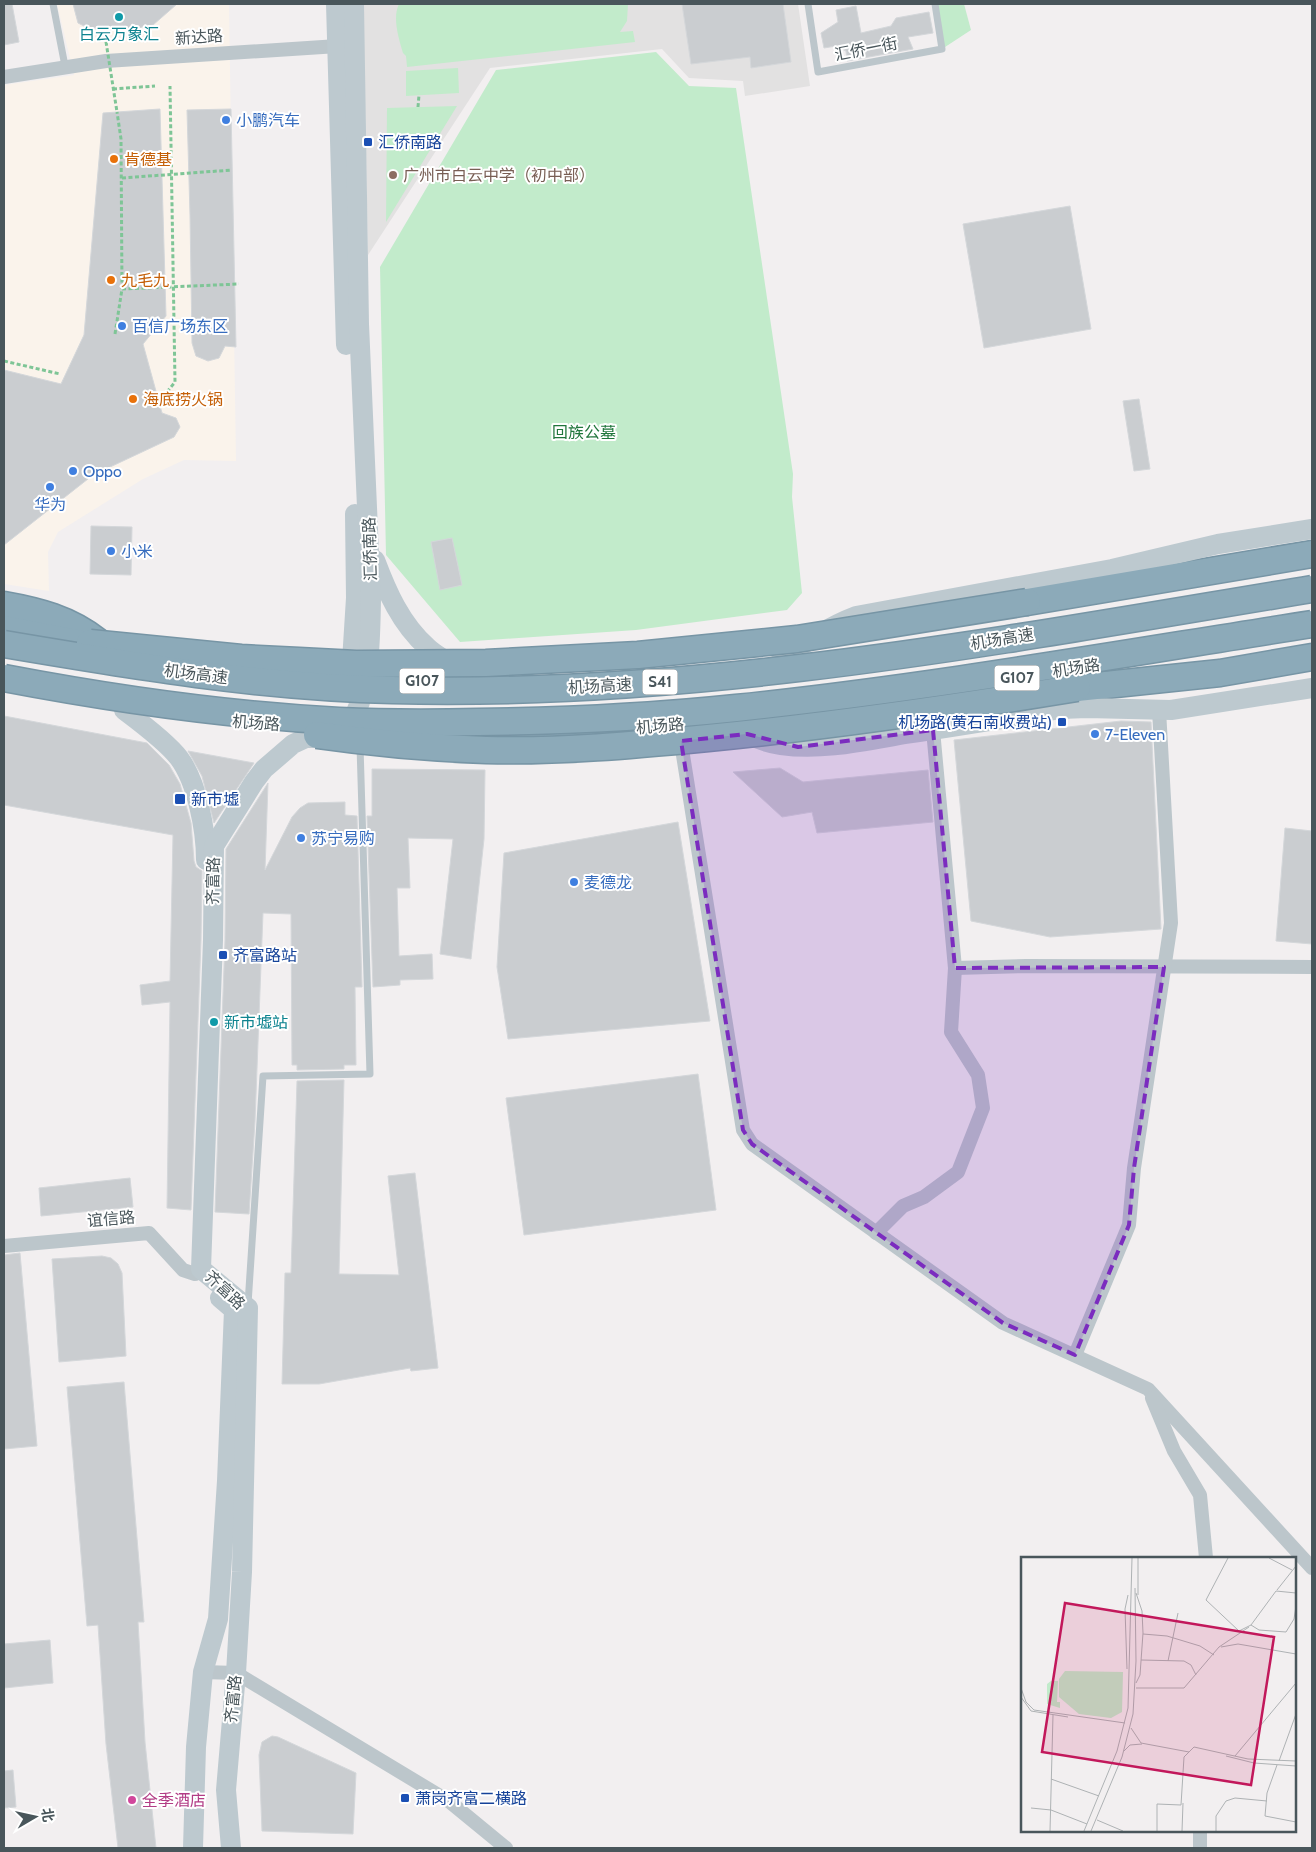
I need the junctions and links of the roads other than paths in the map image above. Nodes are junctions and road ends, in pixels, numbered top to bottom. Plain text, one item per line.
1 (53, 4) edge
2 (336, 4) edge
3 (354, 4) edge
4 (808, 4) edge
5 (935, 4) edge
6 (338, 46) junction
7 (65, 66) junction
8 (4, 76) edge
9 (347, 90) junction
10 (1312, 529) edge
11 (370, 547) junction
12 (1312, 554) edge
13 (1312, 584) edge
14 (1312, 590) edge
15 (4, 605) edge
16 (1312, 624) edge
17 (4, 628) edge
18 (1312, 630) edge
19 (4, 643) edge
20 (108, 649) junction
21 (1312, 657) edge
22 (780, 663) junction
23 (4, 678) edge
24 (358, 680) junction
25 (479, 682) junction
26 (4, 687) edge
27 (1312, 688) edge
28 (80, 692) junction
29 (124, 710) junction
30 (1159, 710) junction
31 (722, 720) junction
32 (678, 724) junction
33 (933, 730) junction
34 (353, 734) junction
35 (955, 968) junction
36 (1164, 968) junction
37 (1312, 968) edge
38 (876, 1233) junction
39 (4, 1246) edge
40 (198, 1272) junction
41 (241, 1309) junction
42 (1075, 1355) junction
43 (1148, 1389) junction
44 (1206, 1557) edge
45 (1312, 1568) edge
46 (203, 1672) junction
47 (236, 1673) junction
48 (1200, 1832) edge
49 (193, 1848) edge
50 (231, 1848) edge
51 (506, 1848) edge
52 (1200, 1848) edge

1 - 7 lane
2 - 6 main road, 汇侨南路
3 - 9 main road, 汇侨南路
4 - 5 lane, 汇侨一街
6 - 7 street, 新达路
6 - 9 main road, 汇侨南路
7 - 8 street, 新达路
9 - 11 main road, 汇侨南路
9 - 24 main road, 汇侨南路
10 - 22 main road
11 - 24 main road, 汇侨南路
11 - 25 main road
12 - 19 highway, bridge
13 - 22 highway
14 - 19 highway, 机场高速 / S41, bridge
15 - 20 highway
16 - 28 highway, 机场高速 / S41, bridge
17 - 20 highway
18 - 31 highway, 机场路 / G107
20 - 24 highway
21 - 28 highway, bridge
22 - 25 highway
23 - 28 highway, 机场高速 / S41, bridge
24 - 25 highway, G107
24 - 34 main road, 汇侨南路
26 - 29 highway, 机场路
27 - 30 main road
29 - 34 highway, 机场路
29 - 40 main road, 齐富路
30 - 33 main road
30 - 36 street
31 - 32 highway, 机场路
31 - 33 main road
32 - 34 highway, 机场路
32 - 38 street
33 - 35 street
34 - 40 main road, 齐富路
34 - 41 lane
35 - 36 street
35 - 38 street
36 - 37 street
36 - 42 street
38 - 42 street
39 - 40 street, 谊信路
40 - 41 main road, 齐富路
41 - 46 main road, 齐富路
41 - 47 main road, 齐富路
42 - 43 street
43 - 44 street
43 - 45 street
46 - 47 street
46 - 49 main road, 齐富路
47 - 50 main road, 齐富路
47 - 51 street
48 - 52 street

